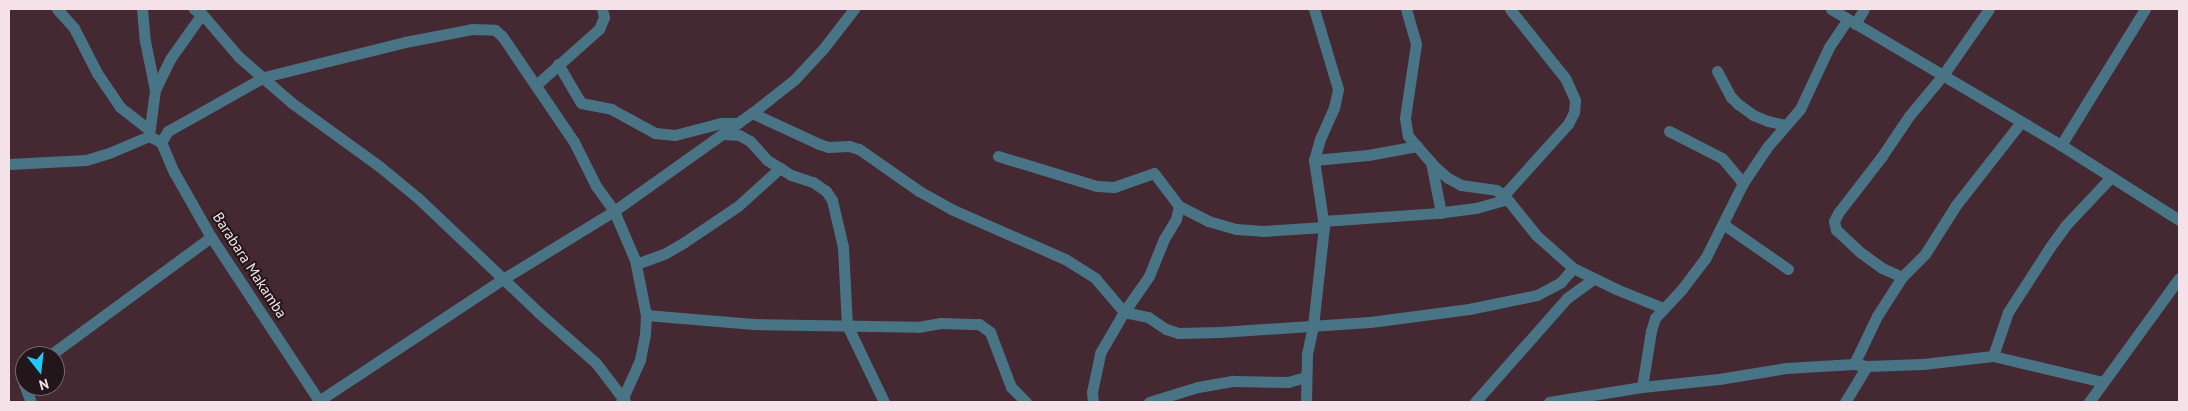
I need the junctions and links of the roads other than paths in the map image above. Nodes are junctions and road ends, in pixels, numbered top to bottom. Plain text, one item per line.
1 (56, 9) edge
2 (142, 9) edge
3 (602, 9) edge
4 (854, 9) edge
5 (1314, 9) edge
6 (1406, 9) edge
7 (1510, 9) edge
8 (1831, 9) edge
9 (1864, 9) edge
10 (1989, 9) edge
11 (2145, 9) edge
12 (198, 11) edge
13 (1851, 22) junction
14 (558, 64) junction
15 (1717, 71) dead end
16 (1943, 75) junction
17 (264, 77) junction
18 (536, 84) junction
19 (155, 90) junction
20 (752, 113) junction
21 (2021, 122) junction
22 (738, 123) junction
23 (1786, 125) junction
24 (1669, 131) dead end
25 (149, 132) junction
26 (724, 134) junction
27 (161, 142) junction
28 (2061, 145) junction
29 (1417, 146) junction
30 (998, 156) dead end
31 (1314, 160) junction
32 (1431, 162) junction
33 (9, 164) edge
34 (780, 168) junction
35 (2111, 177) junction
36 (1743, 183) junction
37 (1506, 197) junction
38 (1179, 206) junction
39 (614, 211) junction
40 (1442, 213) junction
41 (2179, 218) edge
42 (1324, 224) junction
43 (1723, 224) junction
44 (211, 237) junction
45 (636, 264) junction
46 (1574, 268) junction
47 (1788, 270) dead end
48 (1902, 277) junction
49 (2179, 278) edge
50 (503, 279) junction
51 (1593, 279) junction
52 (1663, 308) junction
53 (1124, 312) junction
54 (646, 315) junction
55 (847, 325) junction
56 (1313, 326) junction
57 (63, 346) edge
58 (1993, 356) junction
59 (1854, 364) junction
60 (1867, 366) junction
61 (1305, 377) junction
62 (2103, 382) junction
63 (1642, 387) junction
64 (623, 400) edge
65 (1566, 401) edge
66 (319, 402) edge
67 (884, 402) edge
68 (1026, 402) edge
69 (1093, 402) edge
70 (1149, 402) edge
71 (1306, 402) edge
72 (1474, 402) edge
73 (1549, 402) edge
74 (1846, 402) edge
75 (2089, 402) edge

1 - 25 street
2 - 19 street
3 - 14 street
4 - 20 street
5 - 31 street
6 - 29 street
7 - 37 street
8 - 13 street
9 - 13 street
10 - 16 street
11 - 28 street
12 - 17 street
12 - 19 street
13 - 16 street
13 - 23 street
14 - 18 street
14 - 22 street
15 - 23 street
16 - 21 street
16 - 48 street
17 - 18 street
17 - 27 street
17 - 50 street
18 - 39 street
19 - 25 street
20 - 22 street
20 - 53 street
21 - 28 street
21 - 48 street
22 - 26 street
23 - 36 street
24 - 36 street
25 - 27 street
25 - 33 street
26 - 34 street
26 - 39 street
27 - 44 street, Barabara Makamba
28 - 35 street
29 - 31 street
29 - 32 street
30 - 38 street
31 - 42 street
32 - 37 street
32 - 40 street
34 - 45 street
34 - 55 street
35 - 41 street
35 - 58 street
36 - 43 street
37 - 40 street
37 - 46 street
38 - 42 street
38 - 53 street
39 - 45 street
39 - 50 street
40 - 42 street
42 - 56 street
43 - 47 street
43 - 52 street
44 - 57 street
44 - 66 street, Barabara Makamba
45 - 54 street
46 - 51 street
46 - 56 street
48 - 59 street
49 - 62 street
50 - 64 street
50 - 66 street
51 - 52 street
51 - 72 street
52 - 63 street
53 - 56 street
53 - 69 street
54 - 55 street
54 - 64 street
55 - 67 street
55 - 68 street
56 - 61 street
58 - 60 street
58 - 62 street
59 - 60 street
59 - 63 street
60 - 74 street
61 - 70 street
61 - 71 street
62 - 75 street
63 - 65 street
65 - 73 street

